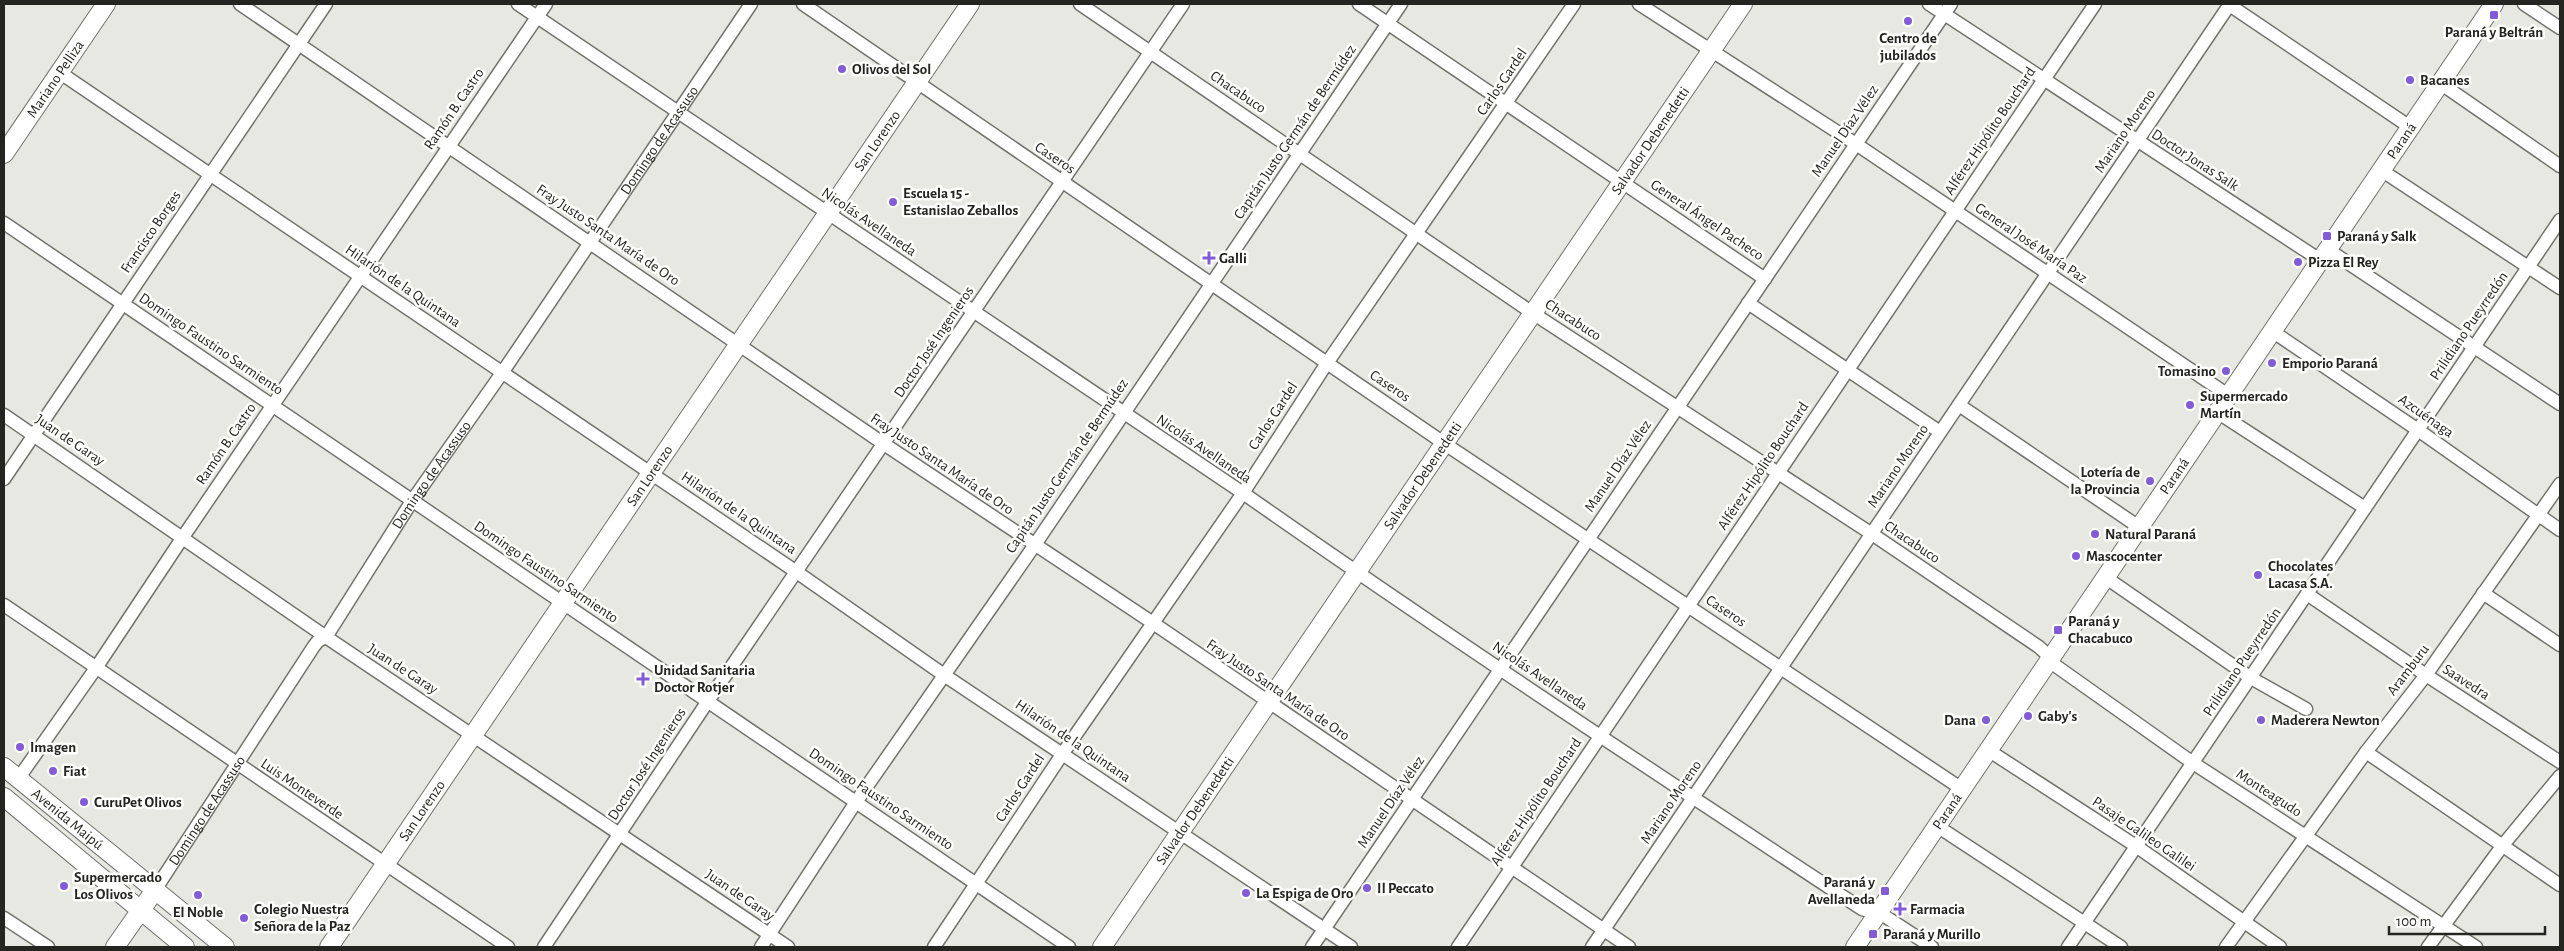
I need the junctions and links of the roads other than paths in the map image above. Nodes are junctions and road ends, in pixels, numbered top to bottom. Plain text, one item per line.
1 (106, 4) edge
2 (240, 4) edge
3 (326, 4) edge
4 (518, 4) edge
5 (546, 4) edge
6 (751, 4) edge
7 (803, 4) edge
8 (970, 4) edge
9 (1080, 4) edge
10 (1183, 4) edge
11 (1359, 4) edge
12 (1401, 4) edge
13 (1574, 4) edge
14 (1639, 4) edge
15 (1743, 4) edge
16 (1929, 4) edge
17 (2095, 4) edge
18 (2229, 4) edge
19 (2494, 4) edge
20 (2524, 4) edge
21 (1947, 9) edge
22 (537, 17) junction
23 (1388, 24) junction
24 (2560, 28) edge
25 (299, 44) junction
26 (1150, 52) junction
27 (1710, 52) junction
28 (58, 72) junction
29 (2044, 81) junction
30 (2440, 82) junction
31 (916, 83) junction
32 (1507, 104) junction
33 (677, 112) junction
34 (2410, 127) junction
35 (2137, 142) junction
36 (1856, 144) junction
37 (449, 146) junction
38 (4, 154) edge
39 (1300, 154) junction
40 (2560, 166) edge
41 (2381, 170) junction
42 (210, 175) junction
43 (1622, 182) junction
44 (1062, 183) junction
45 (1955, 211) junction
46 (828, 214) junction
47 (2560, 220) edge
48 (4, 224) edge
49 (1418, 235) junction
50 (589, 242) junction
51 (2324, 255) junction
52 (2529, 266) junction
53 (2048, 274) junction
54 (360, 277) junction
55 (1764, 279) junction
56 (1212, 285) junction
57 (2560, 288) edge
58 (1748, 303) junction
59 (122, 304) junction
60 (974, 313) junction
61 (1534, 314) junction
62 (2272, 332) junction
63 (739, 344) junction
64 (2473, 348) junction
65 (1327, 363) junction
66 (1848, 370) junction
67 (502, 373) junction
68 (2228, 396) junction
69 (2560, 404) edge
70 (1959, 405) junction
71 (272, 406) junction
72 (1677, 408) junction
73 (2217, 412) junction
74 (1122, 414) junction
75 (4, 415) edge
76 (2418, 430) junction
77 (1940, 432) junction
78 (33, 435) junction
79 (1446, 443) junction
80 (884, 444) junction
81 (1778, 473) junction
82 (651, 474) junction
83 (4, 479) edge
84 (2560, 484) edge
85 (1243, 493) junction
86 (412, 501) junction
87 (2365, 508) junction
88 (2539, 516) junction
89 (2139, 527) junction
90 (2560, 530) edge
91 (1872, 534) junction
92 (183, 537) junction
93 (1588, 539) junction
94 (1034, 546) junction
95 (798, 573) junction
96 (1357, 574) junction
97 (2105, 577) junction
98 (2483, 593) junction
99 (2307, 594) junction
100 (563, 603) junction
101 (4, 605) edge
102 (1688, 606) junction
103 (1153, 623) junction
104 (326, 638) junction
105 (2560, 645) edge
106 (2051, 658) junction
107 (96, 668) junction
108 (1781, 668) junction
109 (1501, 669) junction
110 (944, 674) junction
111 (2426, 676) junction
112 (2251, 678) junction
113 (708, 702) junction
114 (1268, 703) junction
115 (2306, 709) dead end
116 (474, 735) junction
117 (1601, 736) junction
118 (1988, 750) junction
119 (2366, 752) junction
120 (1063, 753) junction
121 (2560, 762) edge
122 (2193, 763) junction
123 (238, 765) junction
124 (4, 767) edge
125 (2560, 776) edge
126 (18, 779) junction
127 (1962, 789) junction
128 (4, 798) edge
129 (1693, 798) junction
130 (1412, 800) junction
131 (856, 802) junction
132 (1937, 826) junction
133 (1181, 832) junction
134 (620, 834) junction
135 (2305, 837) junction
136 (2503, 845) junction
137 (2136, 846) junction
138 (385, 865) junction
139 (1512, 868) junction
140 (976, 884) junction
141 (2560, 885) edge
142 (155, 890) junction
143 (141, 911) junction
144 (1877, 914) junction
145 (4, 918) edge
146 (2084, 923) junction
147 (2243, 923) junction
148 (2444, 925) junction
149 (1324, 930) junction
150 (1604, 930) junction
151 (769, 935) junction
152 (48, 947) edge
153 (115, 947) edge
154 (185, 947) edge
155 (225, 947) edge
156 (329, 947) edge
157 (508, 947) edge
158 (544, 947) edge
159 (761, 947) edge
160 (788, 947) edge
161 (934, 947) edge
162 (1069, 947) edge
163 (1102, 947) edge
164 (1312, 947) edge
165 (1350, 947) edge
166 (1458, 947) edge
167 (1592, 947) edge
168 (1629, 947) edge
169 (1854, 947) edge
170 (1932, 947) edge
171 (2068, 947) edge
172 (2121, 947) edge
173 (2226, 947) edge
174 (2280, 947) edge
175 (2428, 947) edge
176 (2476, 947) edge

1 - 28 street, Mariano Pelliza
2 - 25 street, Fray Justo Santa María de Oro
3 - 25 street, Francisco Borges
4 - 22 street, Nicolás Avellaneda
5 - 22 street, Ramón B. Castro
6 - 33 street, Domingo de Acassuso
7 - 31 street, Caseros
8 - 31 street, San Lorenzo
9 - 26 street, Chacabuco
10 - 26 street, Doctor José Ingenieros
11 - 23 street, General Ángel Pacheco
12 - 23 street, Capitán Justo Germán de Bermúdez
13 - 32 street, Carlos Gardel
14 - 27 street, General José María Paz
15 - 27 street, Salvador Debenedetti
16 - 21 street, Doctor Jonas Salk
17 - 29 street, Alférez Hipólito Bouchard
18 - 34 street
18 - 35 street, Mariano Moreno
19 - 30 street, Paraná
20 - 24 street
21 - 29 street, Doctor Jonas Salk
21 - 36 street, Manuel Díaz Vélez
22 - 33 street, Nicolás Avellaneda
22 - 37 street, Ramón B. Castro
23 - 32 street, General Ángel Pacheco
23 - 39 street, Capitán Justo Germán de Bermúdez
25 - 37 street, Fray Justo Santa María de Oro
25 - 42 street, Francisco Borges
26 - 39 street, Chacabuco
26 - 44 street, Doctor José Ingenieros
27 - 36 street, General José María Paz
27 - 43 street, Salvador Debenedetti
28 - 38 street, Mariano Pelliza
28 - 42 street, Hilarión de la Quintana
29 - 35 street, Doctor Jonas Salk
29 - 45 street, Alférez Hipólito Bouchard
30 - 34 street, Paraná
30 - 40 street
31 - 44 street, Caseros
31 - 46 street, San Lorenzo
32 - 43 street, General Ángel Pacheco
32 - 49 street, Carlos Gardel
33 - 46 street, Nicolás Avellaneda
33 - 50 street, Domingo de Acassuso
34 - 41 street, Paraná
35 - 51 street, Doctor Jonas Salk
35 - 53 street, Mariano Moreno
36 - 45 street, General José María Paz
36 - 55 street, Manuel Díaz Vélez
37 - 50 street, Fray Justo Santa María de Oro
37 - 54 street, Ramón B. Castro
39 - 49 street, Chacabuco
39 - 56 street, Capitán Justo Germán de Bermúdez
41 - 51 street, Paraná
41 - 52 street
42 - 54 street, Hilarión de la Quintana
42 - 59 street, Francisco Borges
43 - 55 street, General Ángel Pacheco
43 - 61 street, Salvador Debenedetti
44 - 56 street, Caseros
44 - 60 street, Doctor José Ingenieros
45 - 53 street, General José María Paz
45 - 66 street, Alférez Hipólito Bouchard
46 - 60 street, Nicolás Avellaneda
46 - 63 street, San Lorenzo
47 - 52 street, Prilidiano Pueyrredón
48 - 59 street, Domingo Faustino Sarmiento
49 - 61 street, Chacabuco
49 - 65 street, Carlos Gardel
50 - 63 street, Fray Justo Santa María de Oro
50 - 67 street, Domingo de Acassuso
51 - 62 street, Paraná
51 - 64 street, Doctor Jonas Salk
52 - 57 street
52 - 64 street, Prilidiano Pueyrredón
53 - 68 street, General José María Paz
53 - 70 street, Mariano Moreno
54 - 67 street, Hilarión de la Quintana
54 - 71 street, Ramón B. Castro
55 - 58 street, Manuel Díaz Vélez
56 - 65 street, Caseros
56 - 74 street, Capitán Justo Germán de Bermúdez
58 - 66 street
58 - 72 street, Manuel Díaz Vélez
59 - 71 street, Domingo Faustino Sarmiento
59 - 78 street, Francisco Borges
60 - 74 street, Nicolás Avellaneda
60 - 80 street, Doctor José Ingenieros
61 - 72 street, Chacabuco
61 - 79 street, Salvador Debenedetti
62 - 68 street, Paraná
62 - 76 street, Azcuénaga
63 - 80 street, Fray Justo Santa María de Oro
63 - 82 street, San Lorenzo
64 - 69 street, Doctor Jonas Salk
64 - 76 street, Prilidiano Pueyrredón
65 - 79 street, Caseros
65 - 85 street, Carlos Gardel
66 - 77 street
66 - 81 street, Alférez Hipólito Bouchard
67 - 82 street, Hilarión de la Quintana
67 - 86 street, Domingo de Acassuso
68 - 73 street, Paraná
70 - 77 street, Mariano Moreno
70 - 89 street
71 - 86 street, Domingo Faustino Sarmiento
71 - 92 street, Ramón B. Castro
72 - 81 street, Chacabuco
72 - 93 street, Manuel Díaz Vélez
73 - 87 street
73 - 89 street, Paraná
74 - 85 street, Nicolás Avellaneda
74 - 94 street, Capitán Justo Germán de Bermúdez
75 - 78 street, Juan de Garay
76 - 87 street, Prilidiano Pueyrredón
76 - 88 street, Azcuénaga
77 - 91 street, Mariano Moreno
78 - 83 street, Francisco Borges
78 - 92 street, Juan de Garay
79 - 93 street, Caseros
79 - 96 street, Salvador Debenedetti
80 - 94 street, Fray Justo Santa María de Oro
80 - 95 street, Doctor José Ingenieros
81 - 91 street, Chacabuco
81 - 102 street, Alférez Hipólito Bouchard
82 - 95 street, Hilarión de la Quintana
82 - 100 street, San Lorenzo
84 - 88 street, Aramburu
85 - 96 street, Nicolás Avellaneda
85 - 103 street, Carlos Gardel
86 - 100 street, Domingo Faustino Sarmiento
86 - 104 street, Domingo de Acassuso
87 - 99 street, Prilidiano Pueyrredón
88 - 90 street, Azcuénaga
88 - 98 street, Aramburu
89 - 97 street, Paraná
91 - 106 street, Chacabuco
91 - 108 street, Mariano Moreno
92 - 104 street, Juan de Garay
92 - 107 street, Ramón B. Castro
93 - 102 street, Caseros
93 - 109 street, Manuel Díaz Vélez
94 - 103 street, Fray Justo Santa María de Oro
94 - 110 street, Capitán Justo Germán de Bermúdez
95 - 110 street, Hilarión de la Quintana
95 - 113 street, Doctor José Ingenieros
96 - 109 street, Nicolás Avellaneda
96 - 114 street, Salvador Debenedetti
97 - 106 street, Paraná
97 - 112 street
98 - 105 street
98 - 111 street, Aramburu
99 - 111 street, Saavedra
99 - 112 street, Prilidiano Pueyrredón
100 - 113 street, Domingo Faustino Sarmiento
100 - 116 street, San Lorenzo
101 - 107 street, Luis Monteverde
102 - 108 street, Caseros
102 - 117 street, Alférez Hipólito Bouchard
103 - 114 street, Fray Justo Santa María de Oro
103 - 120 street, Carlos Gardel
104 - 116 street, Juan de Garay
104 - 123 street, Domingo de Acassuso
106 - 118 street, Paraná
106 - 122 street, Monteagudo
107 - 123 street, Luis Monteverde
107 - 126 street, Ramón B. Castro
108 - 127 street, Caseros
108 - 129 street, Mariano Moreno
109 - 117 street, Nicolás Avellaneda
109 - 130 street, Manuel Díaz Vélez
110 - 120 street, Hilarión de la Quintana
110 - 131 street, Capitán Justo Germán de Bermúdez
111 - 119 street, Aramburu
111 - 121 street, Saavedra
112 - 115 street
112 - 122 street, Prilidiano Pueyrredón
113 - 131 street, Domingo Faustino Sarmiento
113 - 134 street, Doctor José Ingenieros
114 - 130 street, Fray Justo Santa María de Oro
114 - 133 street, Salvador Debenedetti
116 - 134 street, Juan de Garay
116 - 138 street, San Lorenzo
117 - 129 street, Nicolás Avellaneda
117 - 139 street, Alférez Hipólito Bouchard
118 - 127 street, Paraná
118 - 137 street, Pasaje Galileo Galilei
119 - 135 street, Aramburu
119 - 136 street
120 - 133 street, Hilarión de la Quintana
120 - 140 street, Carlos Gardel
122 - 135 street, Monteagudo
122 - 137 street, Prilidiano Pueyrredón
123 - 138 street, Luis Monteverde
123 - 142 street, Domingo de Acassuso
124 - 126 street, Avenida Maipú
125 - 136 street
126 - 128 street
126 - 142 street, Avenida Maipú
127 - 132 street, Paraná
128 - 143 street, Avenida Maipú
129 - 144 street, Nicolás Avellaneda
129 - 150 street, Mariano Moreno
130 - 139 street, Fray Justo Santa María de Oro
130 - 149 street, Manuel Díaz Vélez
131 - 140 street, Domingo Faustino Sarmiento
131 - 151 street, Capitán Justo Germán de Bermúdez
132 - 144 street, Paraná
132 - 146 street
133 - 149 street, Hilarión de la Quintana
133 - 163 street, Salvador Debenedetti
134 - 151 street, Juan de Garay
134 - 158 street, Doctor José Ingenieros
135 - 147 street, Aramburu
135 - 148 street, Monteagudo
136 - 141 street
136 - 148 street
137 - 146 street, Prilidiano Pueyrredón
137 - 147 street, Pasaje Galileo Galilei
138 - 156 street, San Lorenzo
138 - 157 street, Luis Monteverde
139 - 150 street, Fray Justo Santa María de Oro
139 - 166 street, Alférez Hipólito Bouchard
140 - 161 street, Carlos Gardel
140 - 162 street, Domingo Faustino Sarmiento
142 - 143 street, Domingo de Acassuso
142 - 155 street, Avenida Maipú
143 - 153 street, Domingo de Acassuso
143 - 154 street, Avenida Maipú
144 - 169 street, Paraná
144 - 170 street, Nicolás Avellaneda
145 - 152 street
146 - 171 street, Prilidiano Pueyrredón
146 - 172 street
147 - 173 street, Aramburu
147 - 174 street, Pasaje Galileo Galilei
148 - 175 street
148 - 176 street, Monteagudo
149 - 164 street, Manuel Díaz Vélez
149 - 165 street, Hilarión de la Quintana
150 - 167 street, Mariano Moreno
150 - 168 street, Fray Justo Santa María de Oro
151 - 159 street, Capitán Justo Germán de Bermúdez
151 - 160 street, Juan de Garay

